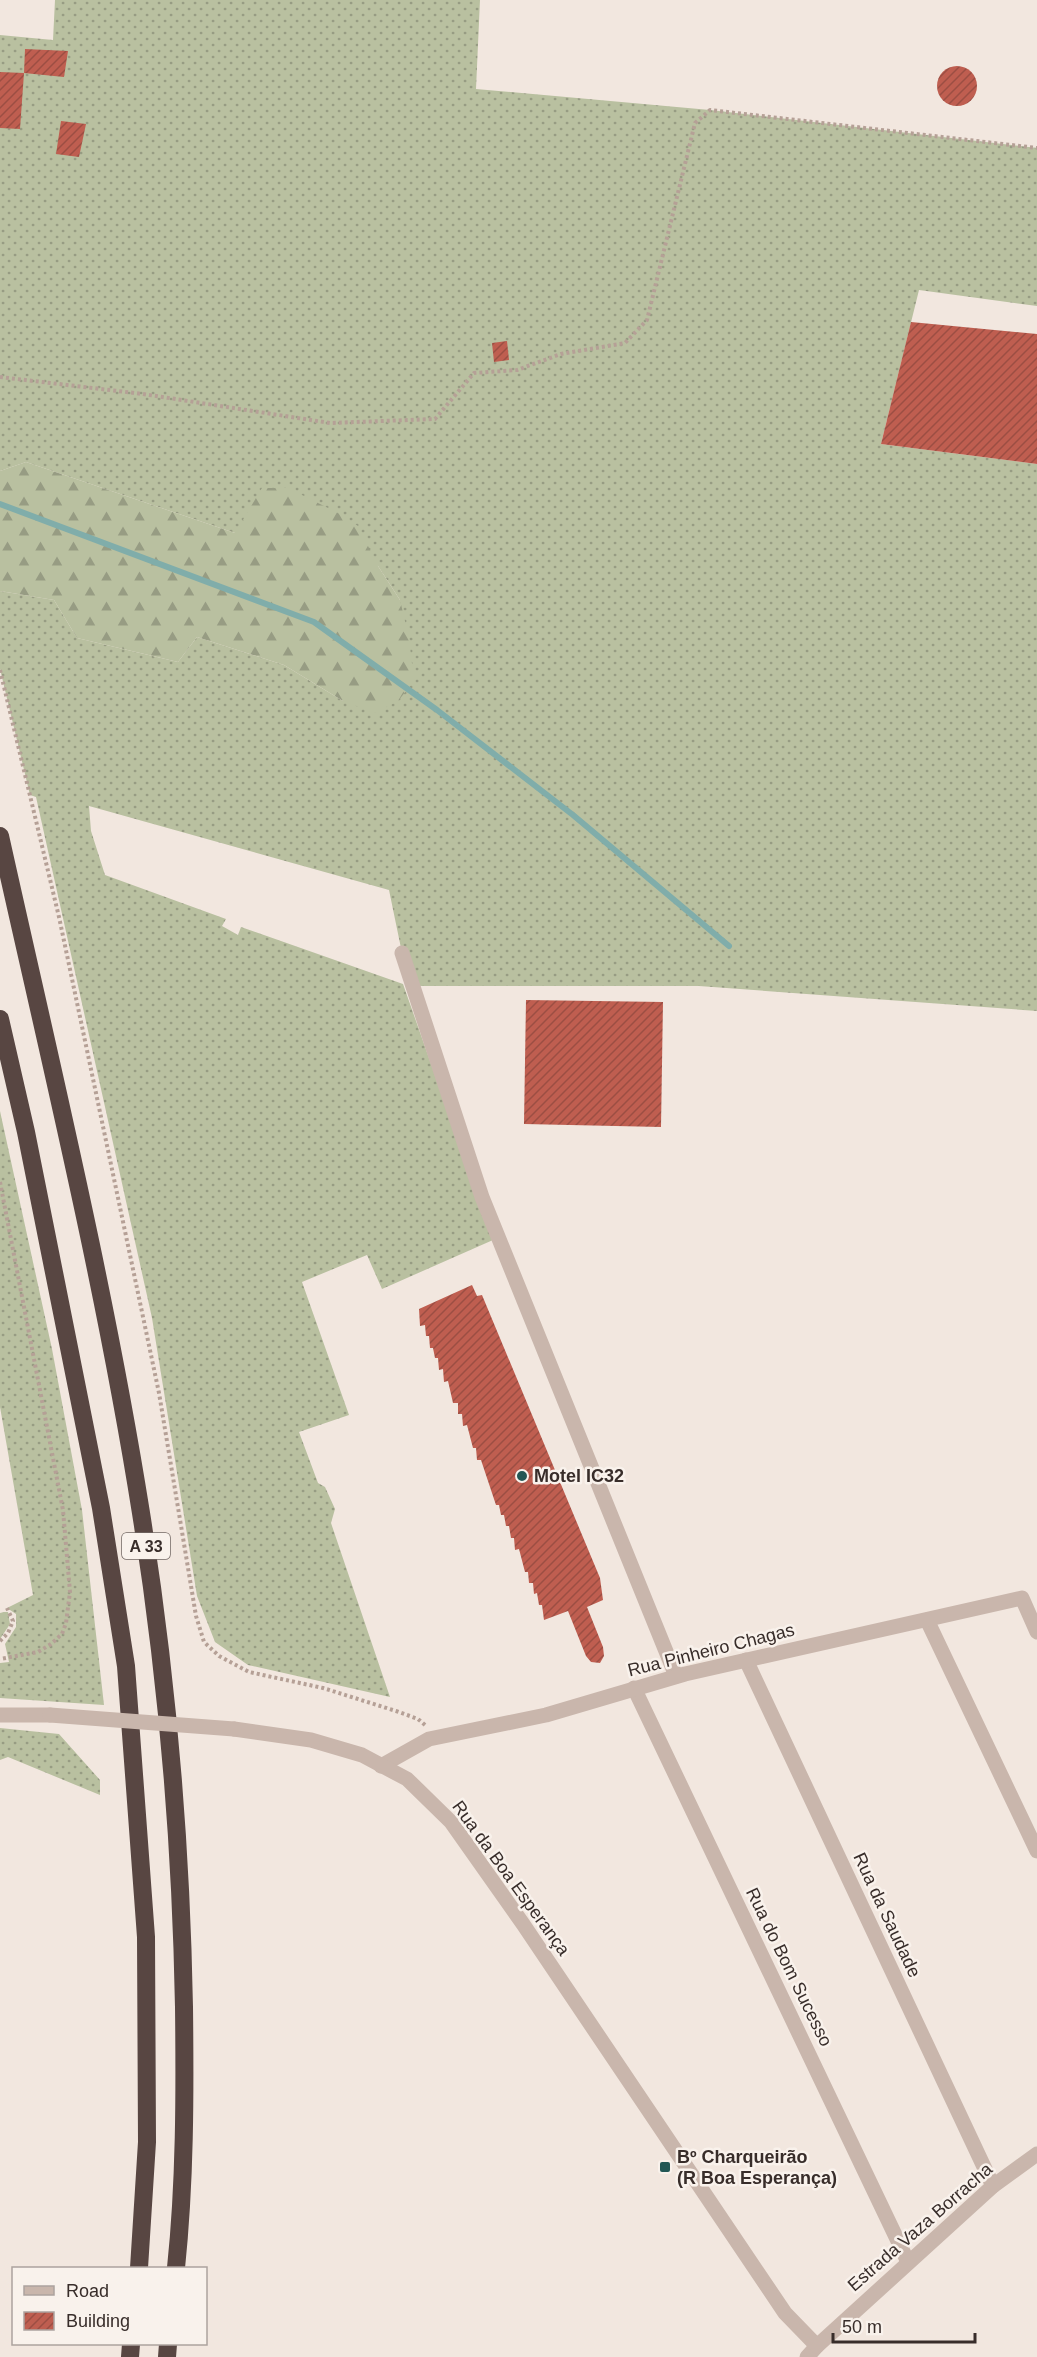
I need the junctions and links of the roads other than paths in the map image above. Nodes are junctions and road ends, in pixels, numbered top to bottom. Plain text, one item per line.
1 (0, 836) edge
2 (402, 953) dead end
3 (0, 1019) edge
4 (927, 1620) junction
5 (1037, 1632) edge
6 (746, 1660) junction
7 (676, 1676) junction
8 (634, 1688) junction
9 (0, 1715) edge
10 (381, 1766) junction
11 (1037, 1851) edge
12 (1037, 2154) edge
13 (993, 2186) junction
14 (908, 2262) junction
15 (139, 2267) edge
16 (176, 2267) edge
17 (812, 2352) edge

1 - 16 highway, A 33
2 - 7 street
3 - 15 highway, A 33
4 - 5 street, Rua Pinheiro Chagas
4 - 6 street, Rua Pinheiro Chagas
4 - 11 street
6 - 7 street, Rua Pinheiro Chagas
6 - 13 street, Rua da Saudade
7 - 8 street, Rua Pinheiro Chagas
8 - 10 street, Rua Pinheiro Chagas
8 - 14 street, Rua do Bom Sucesso
9 - 10 street, Rua da Boa Esperança, bridge
10 - 17 street, Rua da Boa Esperança
12 - 13 street, Estrada Vaza Borracha
13 - 14 street, Estrada Vaza Borracha
14 - 17 street, Estrada Vaza Borracha

